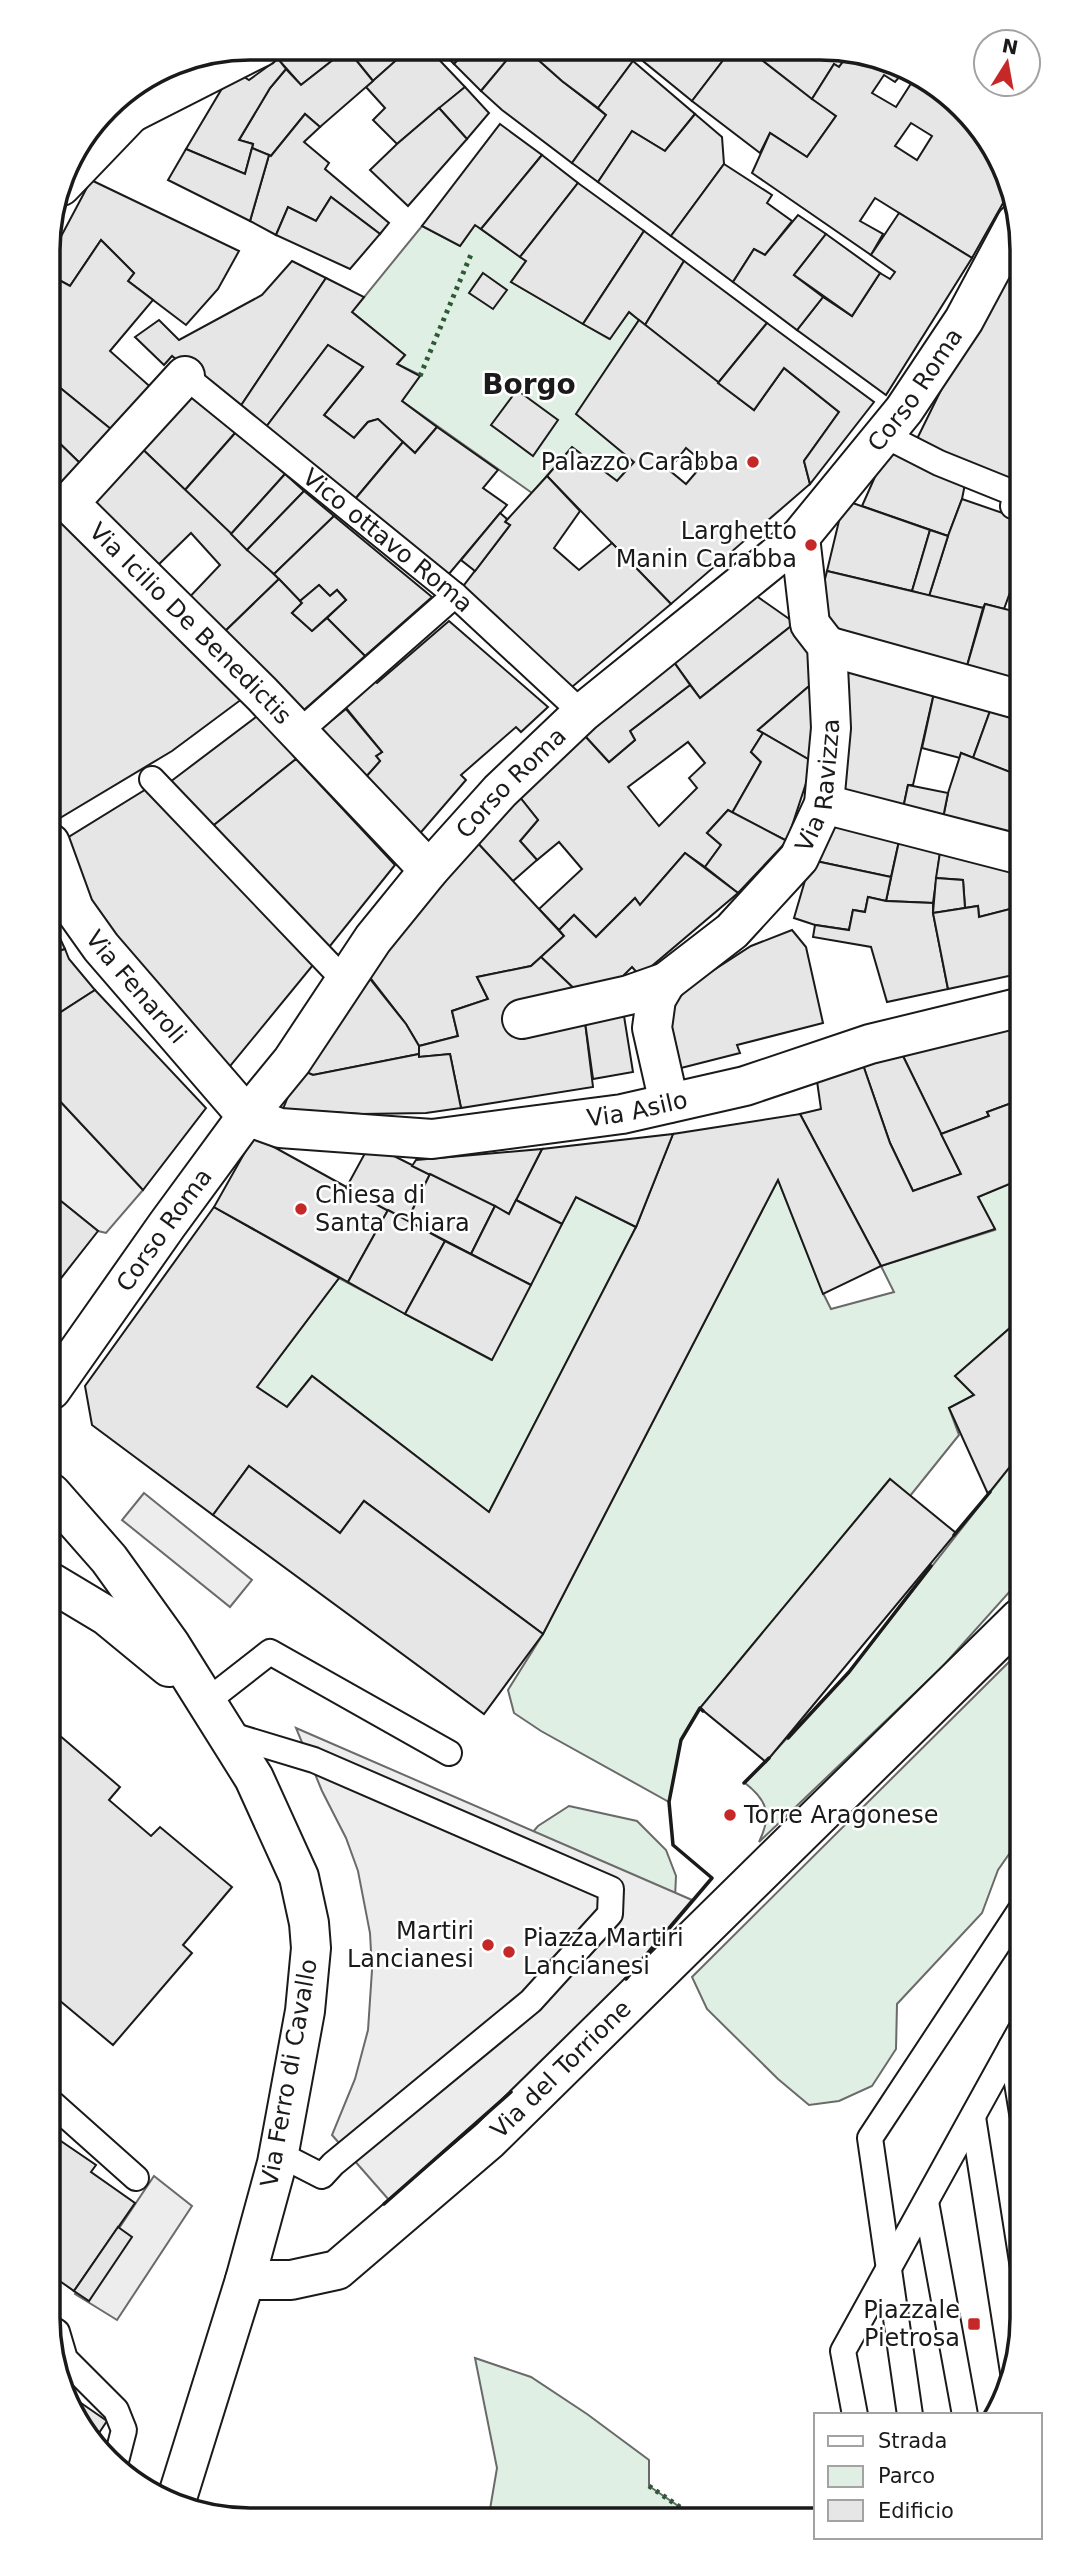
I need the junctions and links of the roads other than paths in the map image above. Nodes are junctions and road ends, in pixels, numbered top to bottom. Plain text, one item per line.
1 (235, 60) edge
2 (143, 93) edge
3 (131, 113) junction
4 (78, 168) edge
5 (1009, 235) edge
6 (185, 376) joint
7 (884, 435) junction
8 (1010, 492) edge
9 (800, 537) junction
10 (456, 595) junction
11 (827, 646) junction
12 (1010, 697) edge
13 (582, 713) junction
14 (298, 733) junction
15 (152, 779) dead end
16 (824, 804) junction
17 (1010, 852) edge
18 (60, 870) edge
19 (429, 870) junction
20 (345, 981) junction
21 (666, 982) junction
22 (1010, 1009) edge
23 (522, 1019) dead end
24 (668, 1103) junction
25 (247, 1116) junction
26 (60, 1377) edge
27 (60, 1503) edge
28 (60, 1588) edge
29 (1010, 1628) edge
30 (206, 1702) junction
31 (228, 1734) junction
32 (449, 1753) dead end
33 (1010, 1926) edge
34 (1010, 2049) edge
35 (60, 2110) edge
36 (973, 2117) junction
37 (279, 2154) junction
38 (136, 2178) dead end
39 (926, 2202) junction
40 (887, 2271) junction
41 (246, 2280) junction
42 (1008, 2343) edge
43 (63, 2353) edge
44 (855, 2413) edge
45 (910, 2413) edge
46 (965, 2413) edge
47 (118, 2454) edge
48 (179, 2493) edge

1 - 3 street
2 - 3 street
3 - 4 street
5 - 7 street, Corso Roma
6 - 10 lane, Vico ottavo Roma
6 - 14 street, Via Icilio De Benedictis
7 - 8 lane
7 - 9 street, Corso Roma
9 - 11 street, Via Ravizza
9 - 13 street, Corso Roma
10 - 13 lane, Vico ottavo Roma
10 - 14 lane
11 - 12 street
11 - 16 street, Via Ravizza
13 - 19 street, Corso Roma
14 - 19 street, Via Icilio De Benedictis
15 - 20 lane
16 - 17 street
16 - 21 street, Via Ravizza
18 - 25 street, Via Fenaroli
19 - 20 street, Corso Roma
20 - 25 street, Corso Roma
21 - 23 street, Via Ravizza
21 - 24 street
22 - 24 street, Via Asilo
24 - 25 street, Via Asilo
25 - 26 street, Corso Roma
27 - 30 street, Via Ferro di Cavallo
28 - 30 street, Via Ferro di Cavallo
29 - 41 street, Via del Torrione
30 - 31 street, Via Ferro di Cavallo
30 - 32 lane
31 - 37 street, Via Ferro di Cavallo
31 - 37 lane
33 - 40 lane
34 - 36 lane
35 - 38 lane
36 - 39 lane
36 - 42 lane
37 - 41 street, Via Ferro di Cavallo
39 - 40 lane
39 - 46 lane
40 - 44 lane
40 - 45 lane
41 - 48 street, Via Ferro di Cavallo
43 - 47 lane

